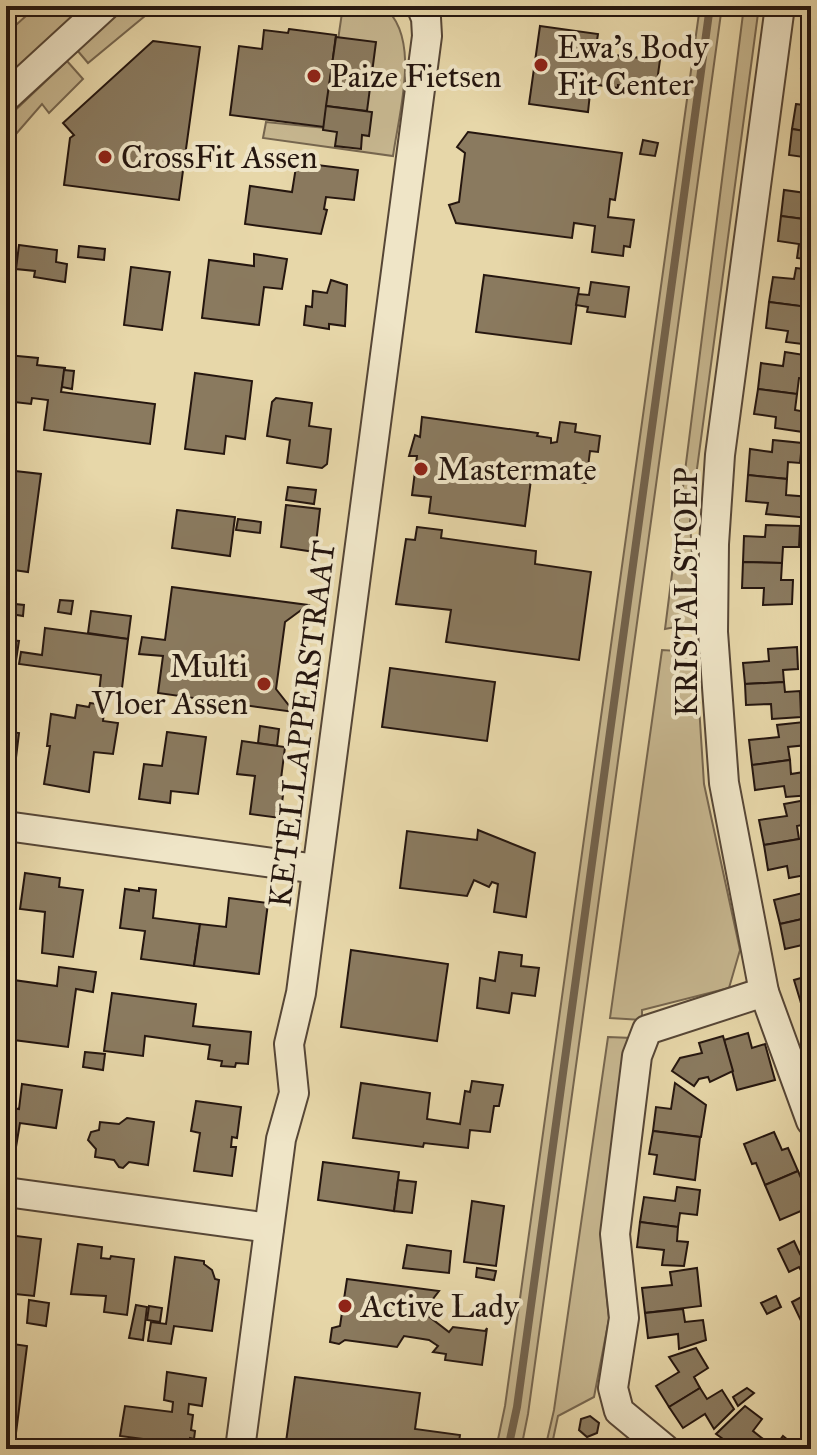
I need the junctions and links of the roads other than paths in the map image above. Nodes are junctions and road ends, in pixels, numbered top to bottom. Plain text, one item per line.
1 (105, 6) edge
2 (421, 6) edge
3 (780, 6) edge
4 (6, 97) edge
5 (6, 826) edge
6 (317, 869) junction
7 (764, 992) junction
8 (811, 1121) edge
9 (6, 1192) edge
10 (269, 1228) junction
11 (240, 1449) edge
12 (665, 1449) edge

1 - 4 street
2 - 6 street, KETELLAPPERSTRAAT
3 - 7 street, KRISTALSTOEP
5 - 6 street
6 - 10 street, KETELLAPPERSTRAAT
7 - 8 street, KRISTALSTOEP
7 - 12 street
9 - 10 street
10 - 11 street, KETELLAPPERSTRAAT

